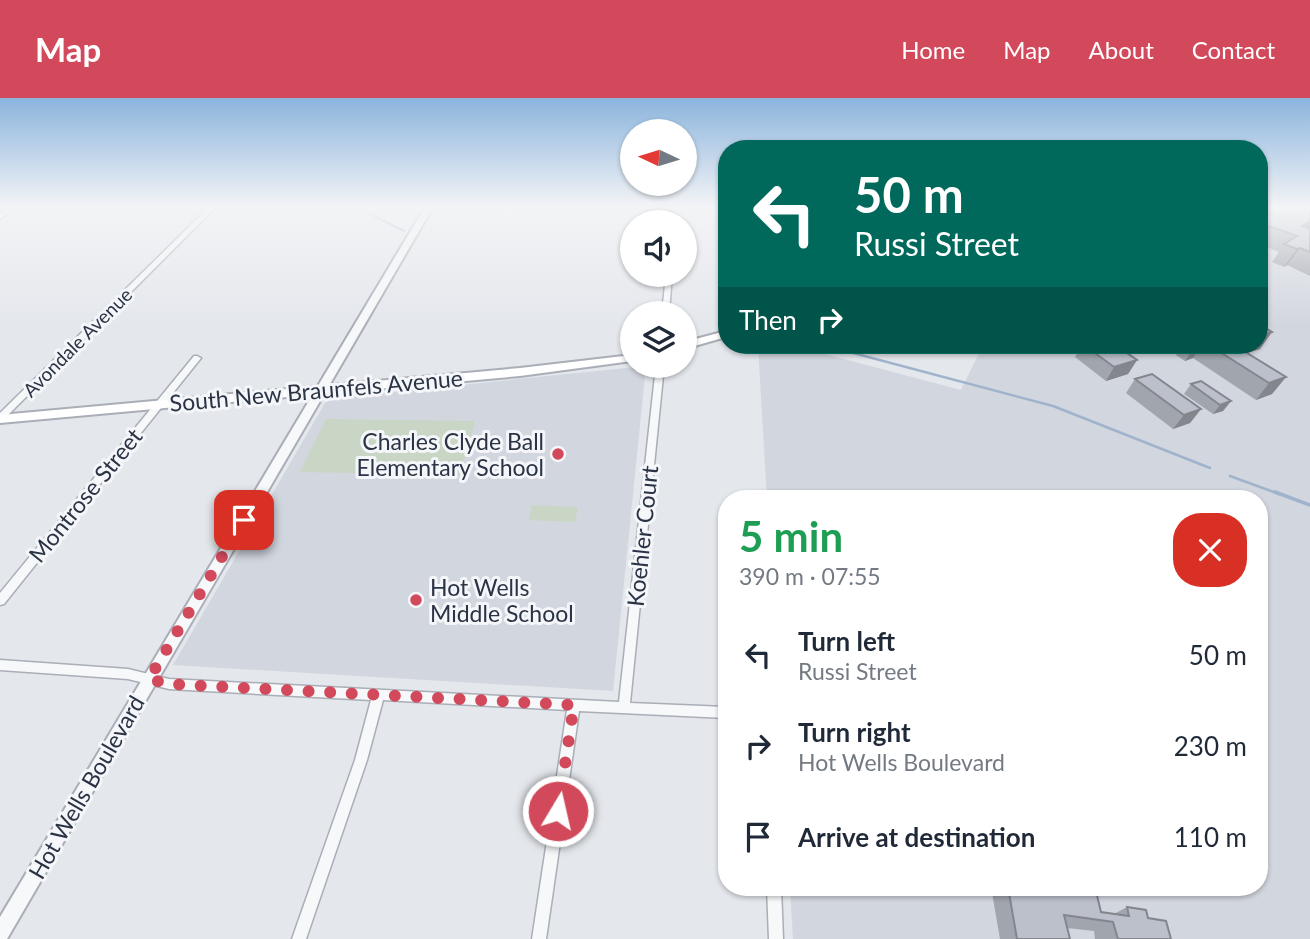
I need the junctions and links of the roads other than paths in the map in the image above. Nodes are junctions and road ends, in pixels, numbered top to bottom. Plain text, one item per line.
1 (174, 246) edge
2 (406, 246) edge
3 (718, 336) edge
4 (697, 342) edge
5 (197, 358) dead end
6 (620, 360) edge
7 (659, 378) edge
8 (321, 390) junction
9 (158, 405) junction
10 (0, 419) edge
11 (0, 601) edge
12 (0, 665) edge
13 (149, 679) junction
14 (378, 696) junction
15 (574, 705) junction
16 (624, 706) junction
17 (718, 712) edge
18 (774, 896) edge
19 (0, 934) edge
20 (299, 939) edge
21 (539, 939) edge
22 (776, 939) edge

1 - 10 street, Avondale Avenue
2 - 8 street, Hot Wells Boulevard
3 - 4 main road
5 - 9 street, Montrose Street
6 - 8 main road, South New Braunfels Avenue
7 - 16 street, Koehler Court
8 - 9 main road, South New Braunfels Avenue
8 - 13 street, Hot Wells Boulevard
9 - 10 main road, South New Braunfels Avenue
9 - 11 street, Montrose Street
12 - 13 street
13 - 14 street
13 - 19 street, Hot Wells Boulevard
14 - 15 street
14 - 20 street
15 - 16 street
15 - 21 street
16 - 17 street
18 - 22 street

